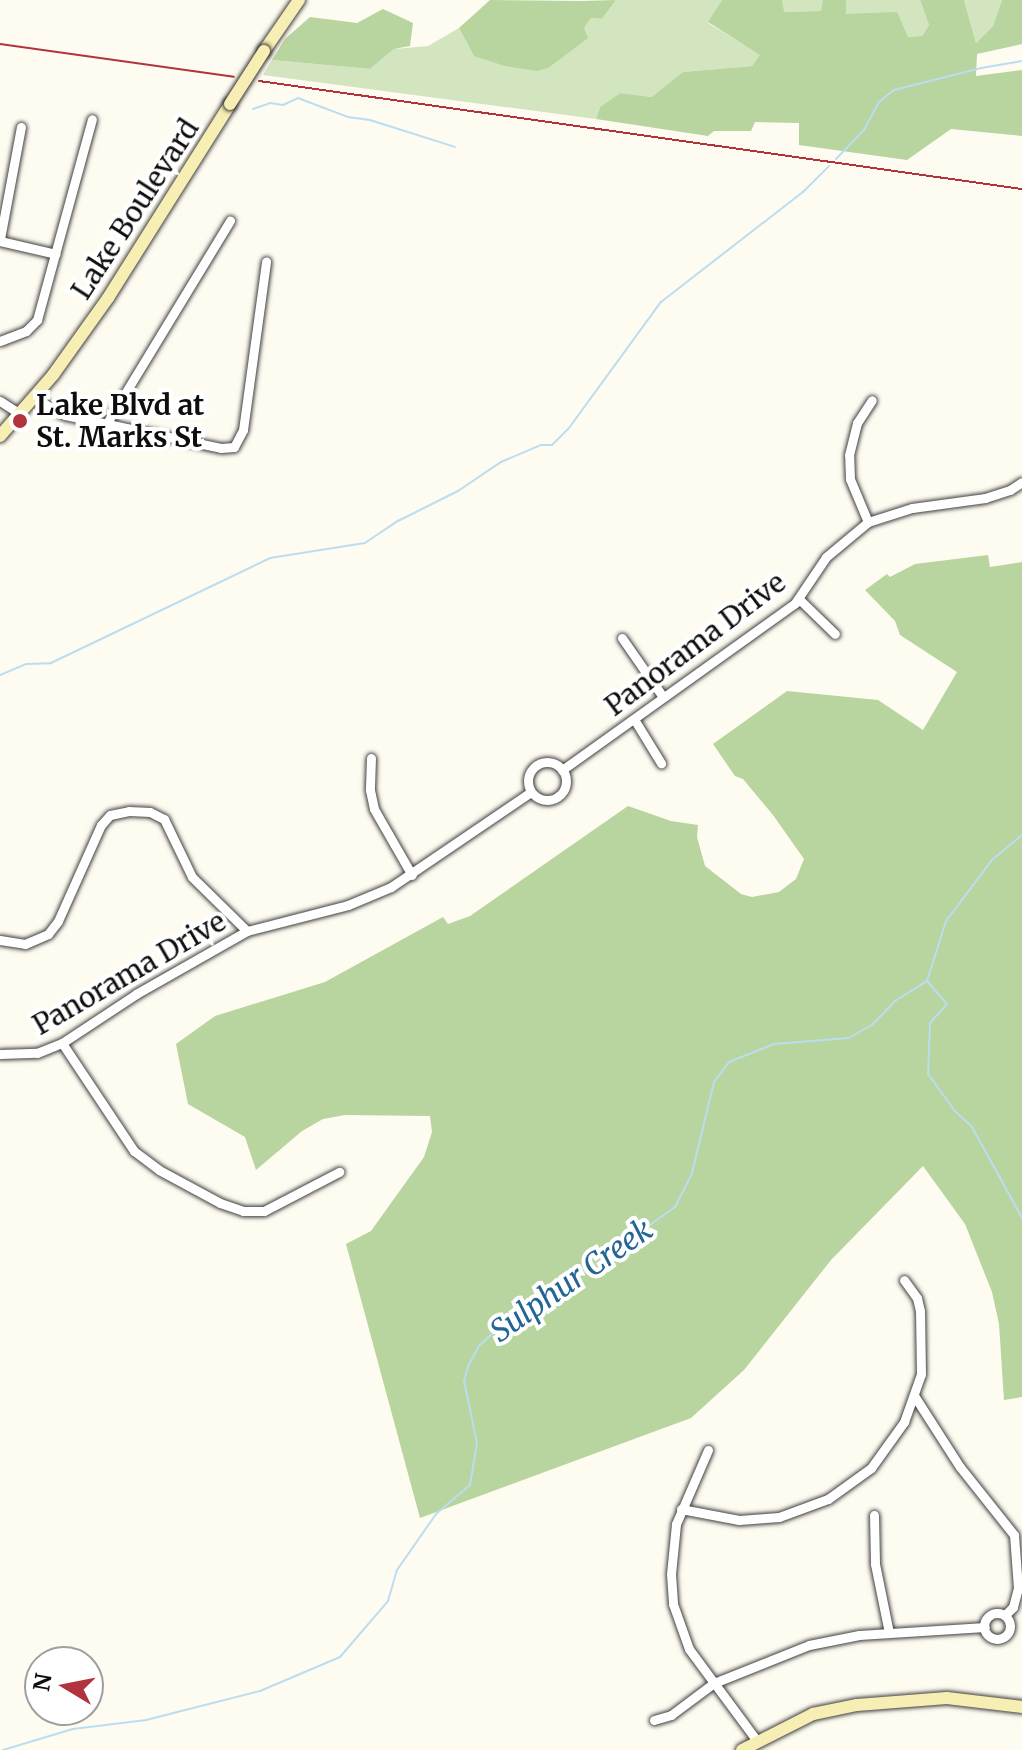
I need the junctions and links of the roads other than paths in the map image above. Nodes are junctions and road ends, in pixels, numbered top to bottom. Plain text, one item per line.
1 (299, 0) edge
2 (92, 119) dead end
3 (21, 127) dead end
4 (230, 221) dead end
5 (0, 240) edge
6 (56, 254) junction
7 (266, 262) dead end
8 (0, 341) edge
9 (34, 398) junction
10 (872, 400) dead end
11 (0, 401) edge
12 (20, 414) junction
13 (107, 423) junction
14 (0, 436) edge
15 (1022, 482) edge
16 (868, 522) junction
17 (799, 599) junction
18 (835, 634) dead end
19 (622, 638) dead end
20 (663, 697) junction
21 (634, 719) junction
22 (371, 758) dead end
23 (661, 763) dead end
24 (562, 770) junction
25 (531, 792) junction
26 (412, 875) junction
27 (247, 931) junction
28 (0, 940) edge
29 (62, 1043) junction
30 (0, 1054) edge
31 (339, 1172) dead end
32 (904, 1280) dead end
33 (915, 1397) junction
34 (708, 1450) dead end
35 (681, 1509) junction
36 (874, 1515) dead end
37 (1005, 1615) junction
38 (1010, 1626) junction
39 (1022, 1626) edge
40 (985, 1627) junction
41 (889, 1633) junction
42 (714, 1683) junction
43 (1022, 1707) edge
44 (654, 1720) dead end
45 (757, 1741) junction
46 (742, 1750) edge

1 - 9 main road, Lake Boulevard, bridge
2 - 6 street
3 - 5 street
4 - 13 street
5 - 6 street
6 - 8 street
7 - 13 street
9 - 12 main road, Lake Boulevard
9 - 13 street
10 - 16 street
11 - 12 street
12 - 14 main road, Lake Boulevard
15 - 16 street, Panorama Drive
16 - 17 street, Panorama Drive
17 - 18 street
17 - 20 street, Panorama Drive
19 - 20 street
20 - 21 street, Panorama Drive
21 - 23 street
21 - 24 street, Panorama Drive
22 - 26 street
24 - 25 street, Panorama Drive
24 - 25 street, Panorama Drive
25 - 26 street, Panorama Drive
26 - 27 street, Panorama Drive
27 - 28 street
27 - 29 street, Panorama Drive
29 - 30 street, Panorama Drive
29 - 31 street
32 - 33 street
33 - 35 street
33 - 37 street
34 - 35 street
35 - 42 street
36 - 41 street
37 - 38 street
37 - 40 street
38 - 39 street
38 - 40 street
40 - 41 street
41 - 42 street
42 - 44 street
42 - 45 street
43 - 45 main road
45 - 46 main road

